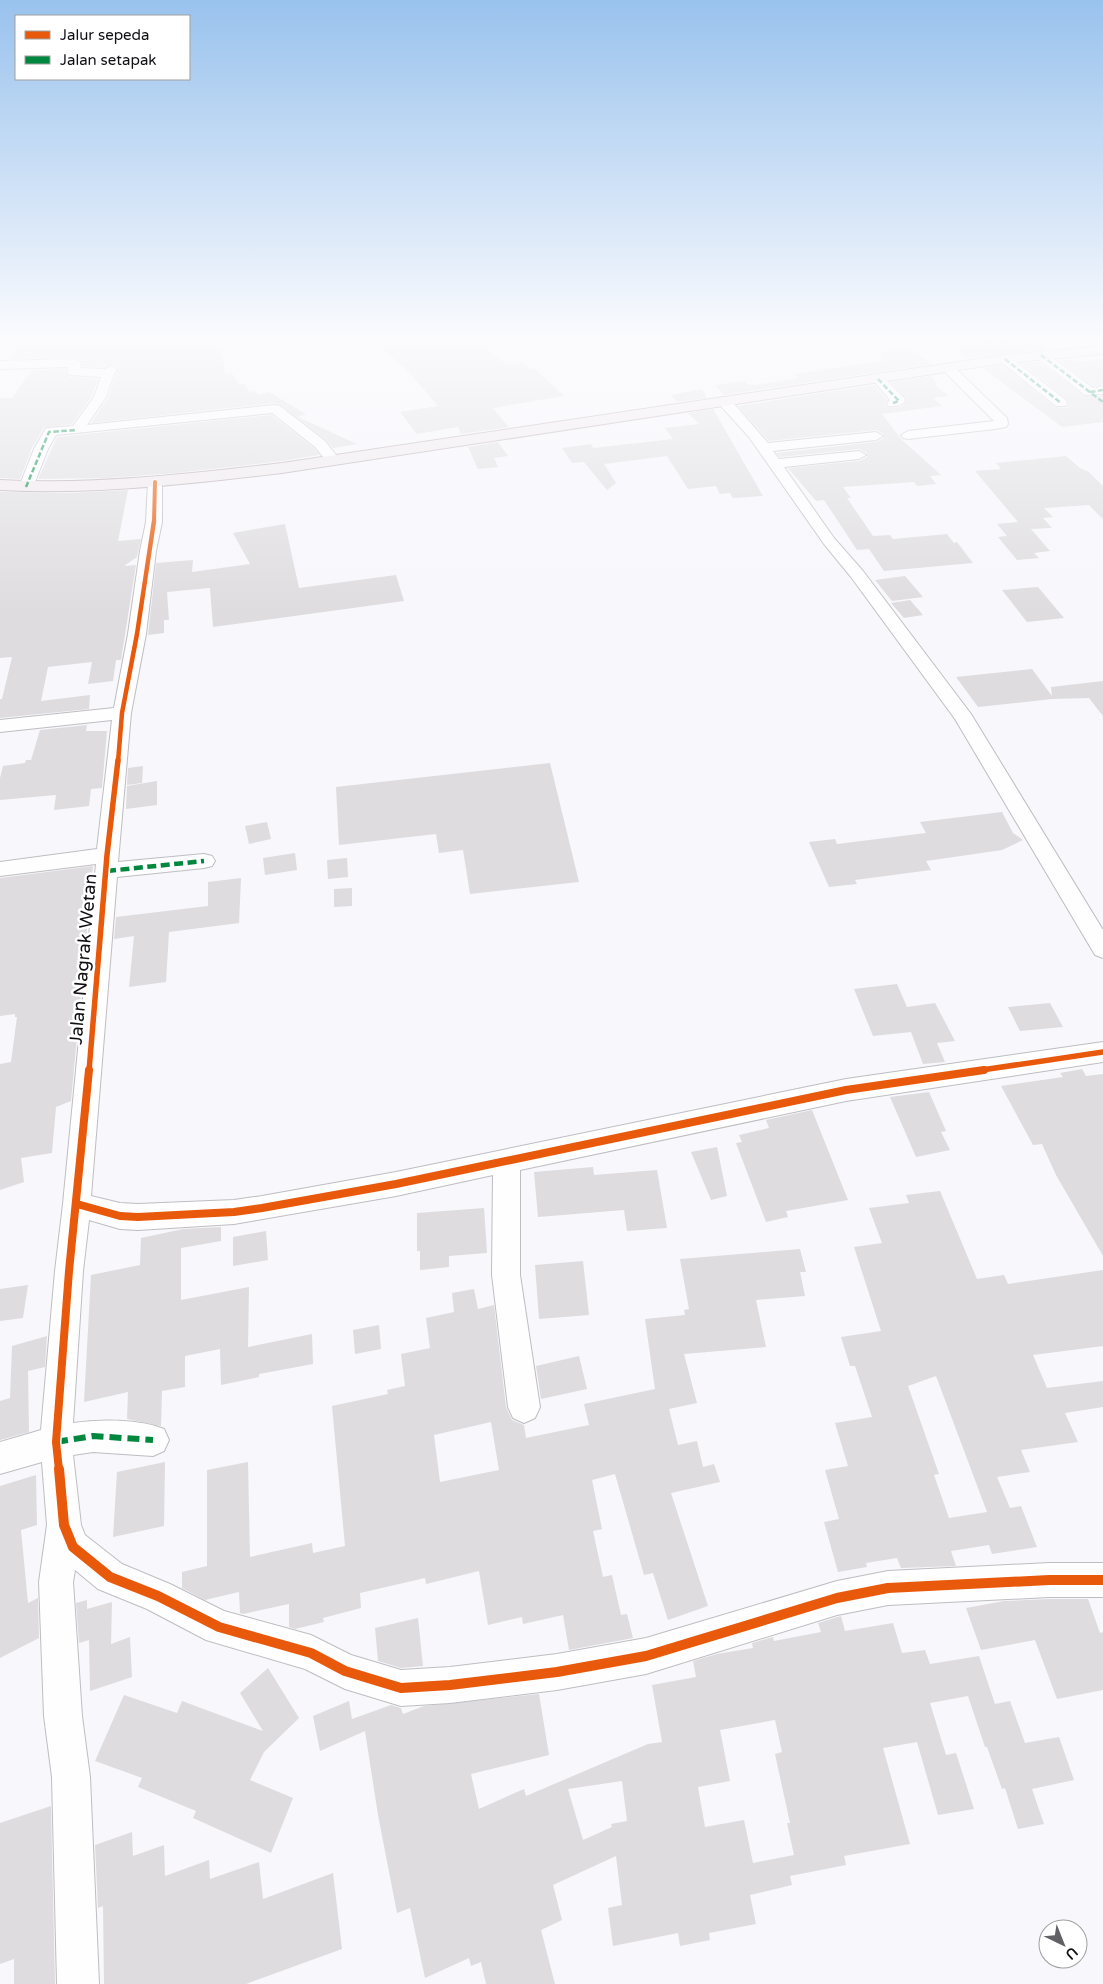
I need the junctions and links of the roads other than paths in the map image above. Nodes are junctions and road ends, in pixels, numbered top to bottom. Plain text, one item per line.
1 (100, 428) edge
2 (299, 428) edge
3 (548, 428) edge
4 (752, 428) edge
5 (972, 428) edge
6 (77, 430) joint
7 (908, 435) dead end
8 (876, 436) dead end
9 (763, 438) junction
10 (859, 454) dead end
11 (333, 460) junction
12 (775, 464) junction
13 (155, 482) junction
14 (0, 485) edge
15 (26, 487) junction
16 (122, 713) junction
17 (0, 726) edge
18 (204, 861) dead end
19 (107, 863) junction
20 (0, 869) edge
21 (1103, 949) edge
22 (1103, 1052) edge
23 (507, 1160) junction
24 (77, 1204) junction
25 (524, 1407) dead end
26 (153, 1440) dead end
27 (56, 1442) junction
28 (0, 1458) edge
29 (64, 1525) junction
30 (1103, 1580) edge
31 (78, 1984) edge

1 - 6 street
2 - 11 street
3 - 11 main road
4 - 9 street
5 - 7 street
6 - 15 street
8 - 9 street
9 - 12 street
10 - 12 street
11 - 13 main road
12 - 21 street
13 - 15 main road
13 - 16 street, Jalan Nagrak Wetan
14 - 15 main road
16 - 17 street
16 - 19 street, Jalan Nagrak Wetan
18 - 19 street
19 - 20 street
19 - 24 street, Jalan Nagrak Wetan
22 - 23 street
23 - 24 street
23 - 25 street
24 - 27 street, Jalan Nagrak Wetan
26 - 27 street
27 - 28 street
27 - 29 street, Jalan Nagrak Wetan
29 - 30 street
29 - 31 street

